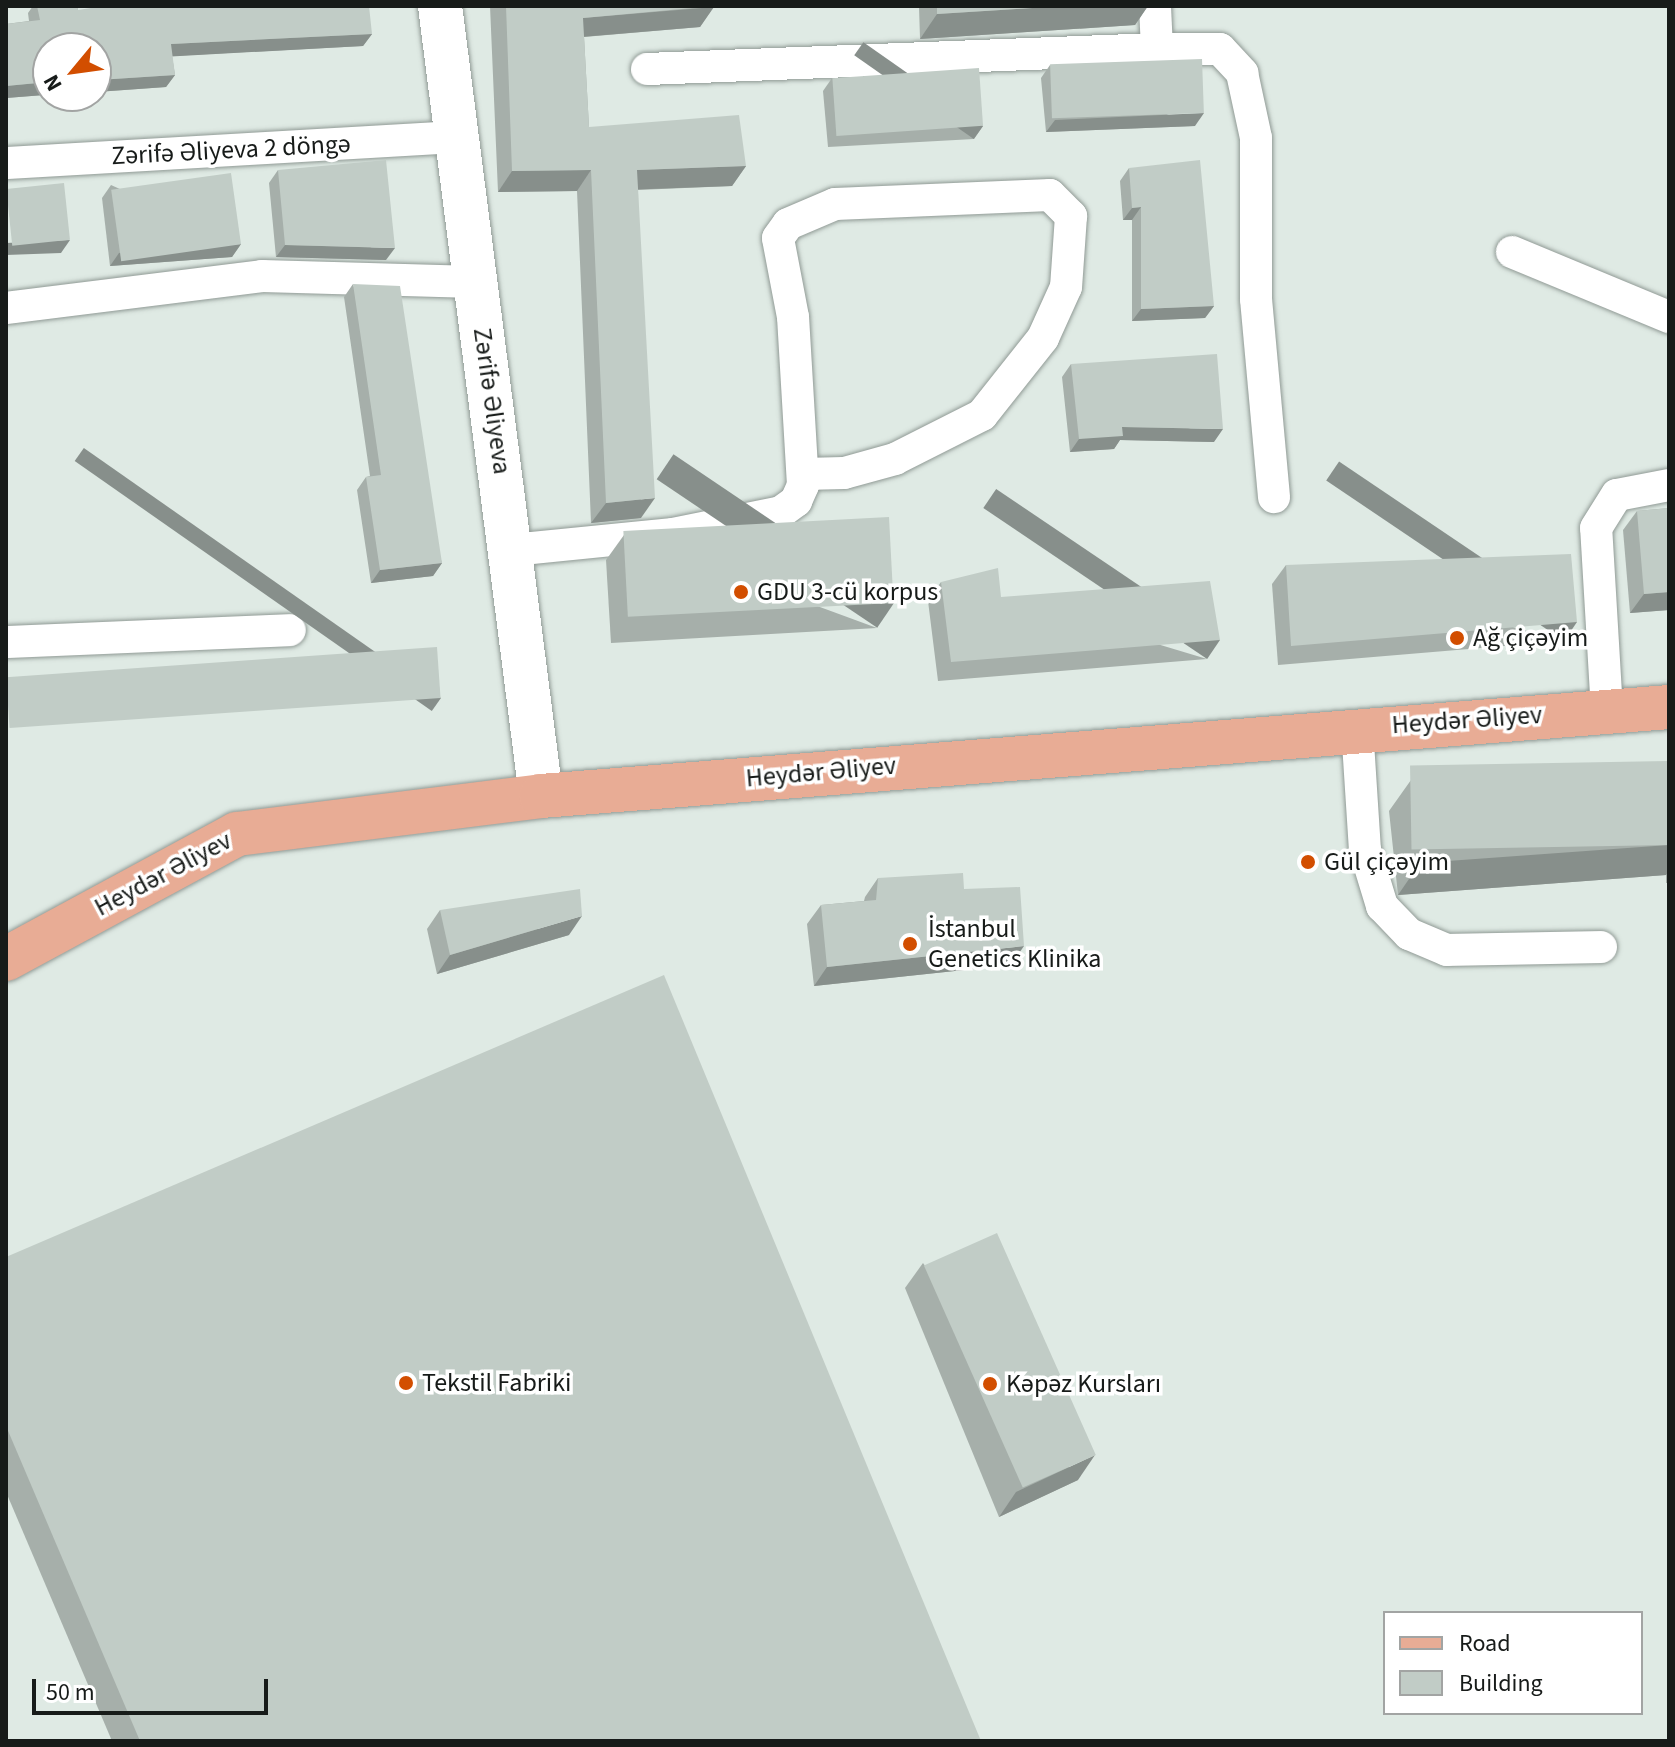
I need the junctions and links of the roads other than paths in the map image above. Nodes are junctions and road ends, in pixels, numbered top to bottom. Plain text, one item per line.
1 (440, 6) edge
2 (1155, 6) edge
3 (1157, 49) junction
4 (647, 69) dead end
5 (457, 137) junction
6 (6, 163) edge
7 (1512, 252) dead end
8 (475, 282) junction
9 (6, 308) edge
10 (1669, 317) edge
11 (803, 474) junction
12 (1669, 485) edge
13 (1274, 497) dead end
14 (512, 550) junction
15 (290, 630) dead end
16 (6, 642) edge
17 (1669, 707) edge
18 (1607, 711) junction
19 (1357, 727) junction
20 (541, 796) junction
21 (1601, 947) dead end
22 (6, 959) edge

1 - 5 street, Zərifə Əliyeva
2 - 3 street
3 - 4 street
3 - 13 street
5 - 6 street, Zərifə Əliyeva 2 döngə
5 - 8 street, Zərifə Əliyeva
7 - 10 street
8 - 9 street
8 - 14 street, Zərifə Əliyeva
11 - 11 street
11 - 14 street
12 - 18 street
14 - 20 street, Zərifə Əliyeva
15 - 16 street
17 - 18 main road, Heydər Əliyev
18 - 19 main road, Heydər Əliyev
19 - 20 main road, Heydər Əliyev
19 - 21 street
20 - 22 main road, Heydər Əliyev

